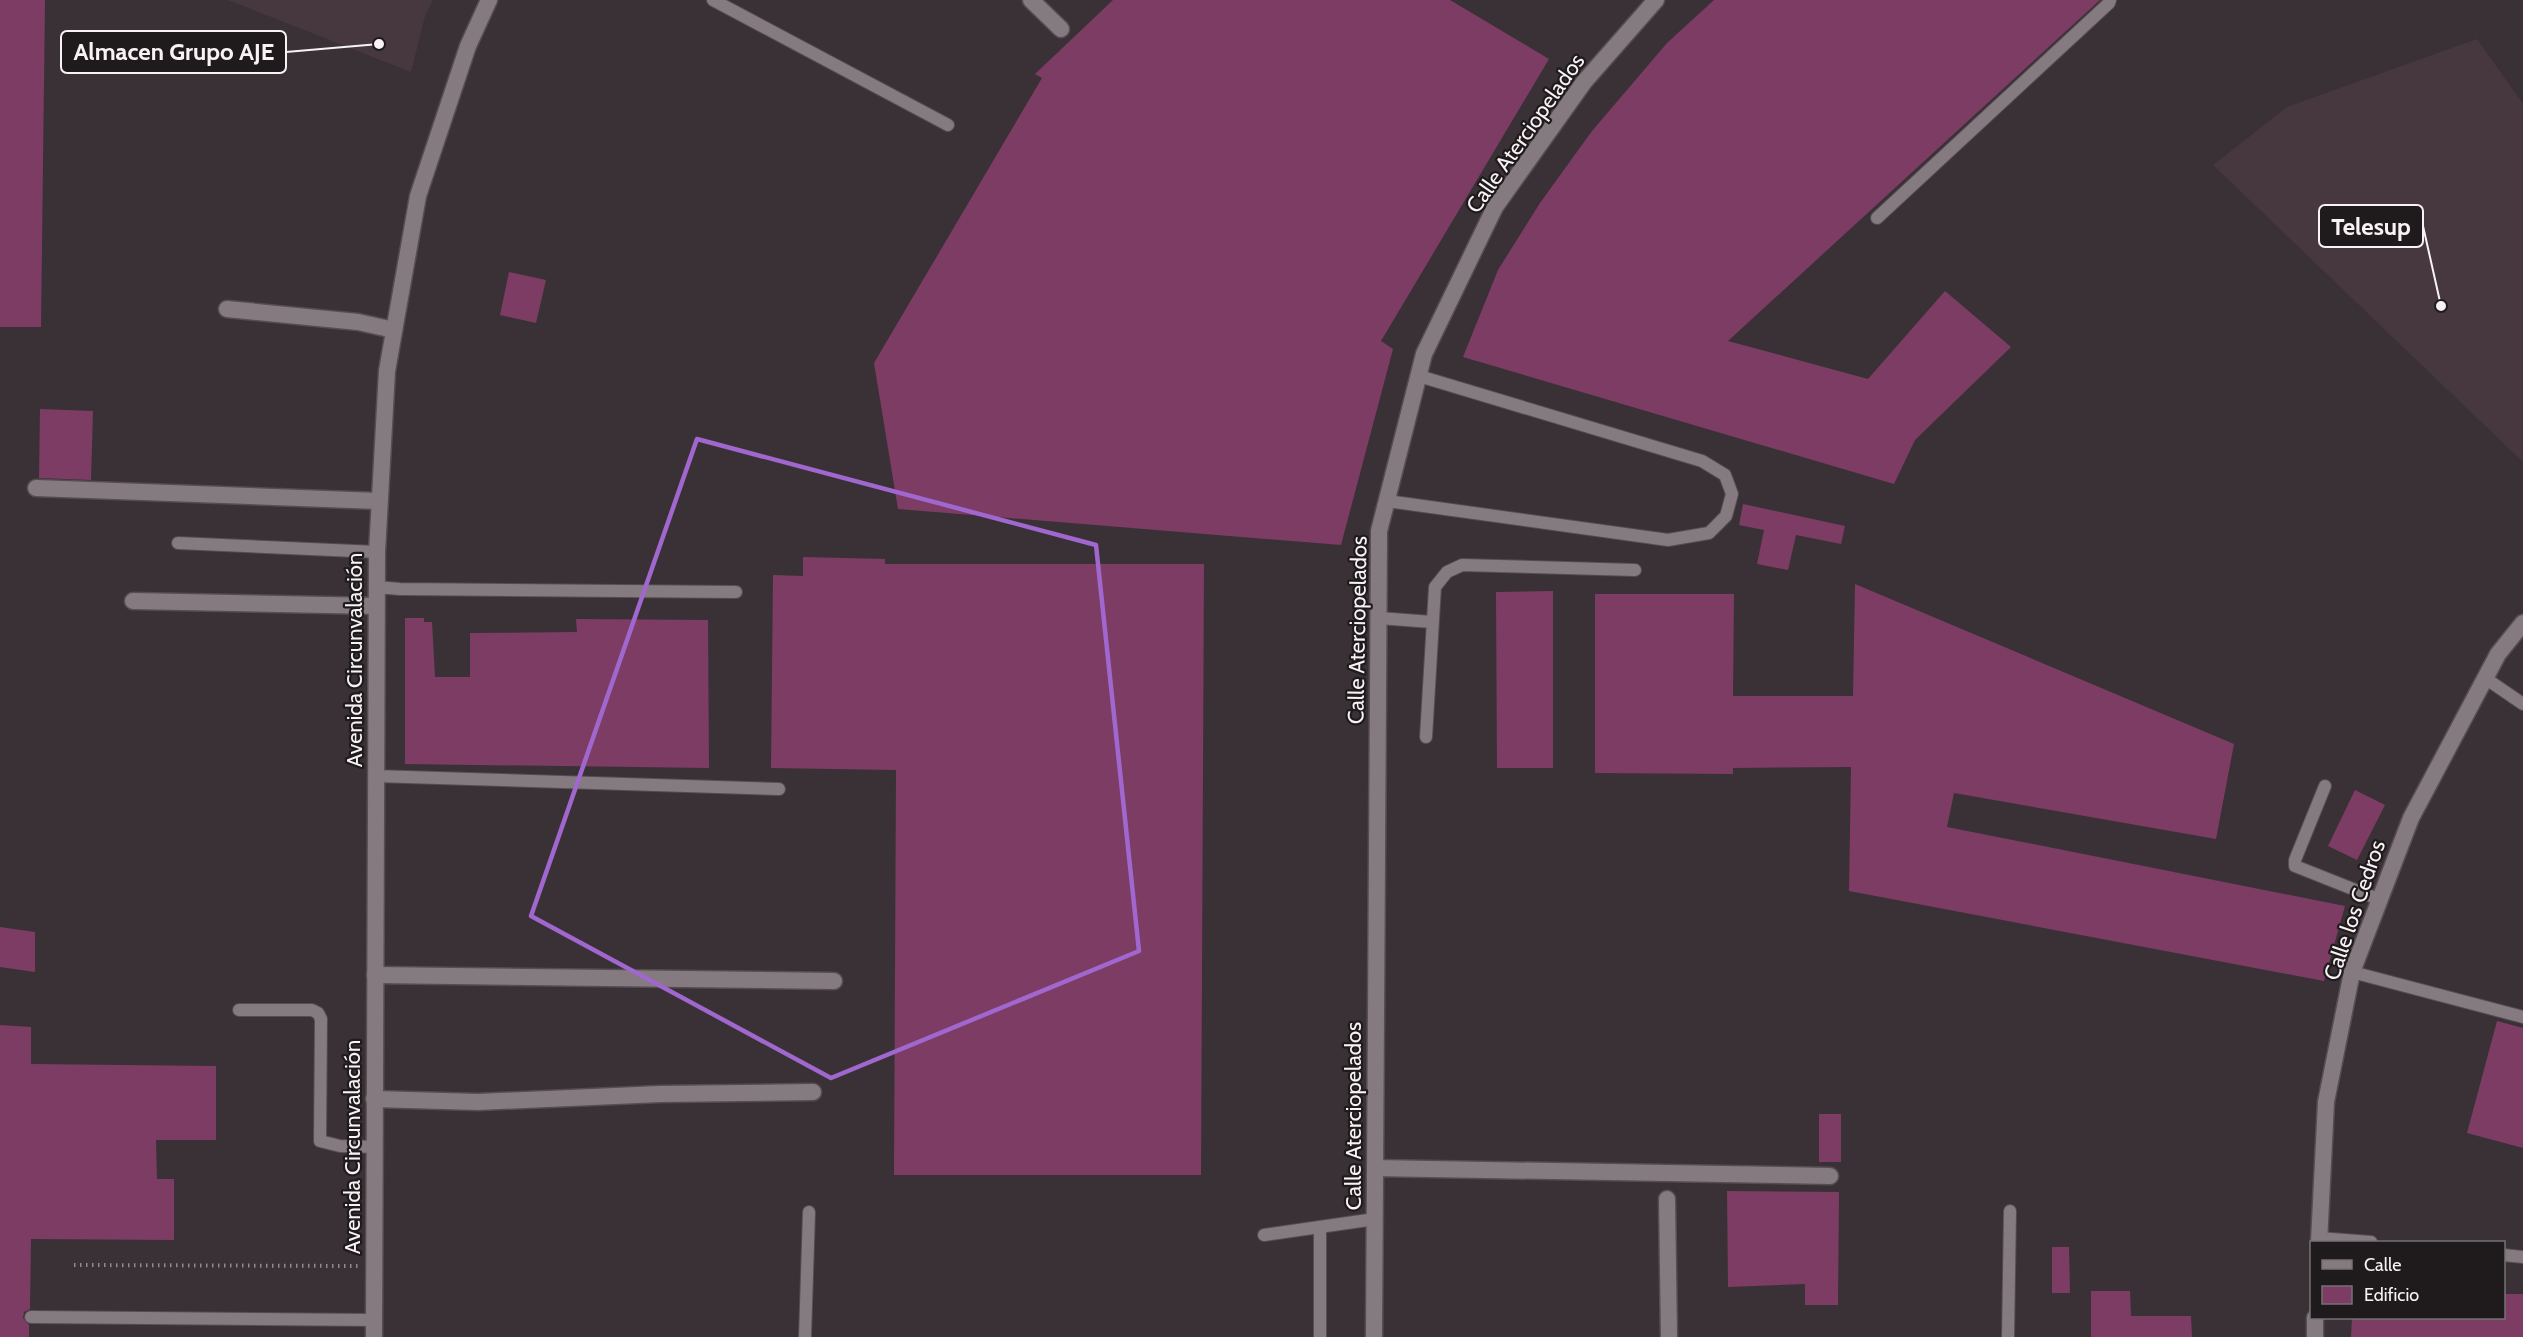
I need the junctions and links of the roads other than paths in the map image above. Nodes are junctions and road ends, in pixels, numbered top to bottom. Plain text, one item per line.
1 (489, 0) edge
2 (713, 0) edge
3 (1031, 0) edge
4 (1656, 0) edge
5 (2110, 0) edge
6 (1061, 29) dead end
7 (948, 125) dead end
8 (1877, 218) dead end
9 (227, 309) dead end
10 (394, 330) junction
11 (1419, 376) junction
12 (36, 488) dead end
13 (378, 501) junction
14 (1387, 501) junction
15 (178, 543) dead end
16 (377, 552) junction
17 (1635, 570) dead end
18 (376, 587) junction
19 (736, 592) dead end
20 (132, 601) dead end
21 (376, 606) junction
22 (1379, 618) junction
23 (1432, 622) junction
24 (2523, 623) edge
25 (2485, 678) junction
26 (2523, 704) edge
27 (1426, 737) dead end
28 (375, 776) junction
29 (2325, 786) dead end
30 (779, 789) dead end
31 (2378, 899) junction
32 (2352, 972) junction
33 (375, 975) junction
34 (834, 981) dead end
35 (239, 1010) dead end
36 (2523, 1017) edge
37 (813, 1092) dead end
38 (374, 1099) junction
39 (375, 1147) junction
40 (1375, 1168) junction
41 (1830, 1176) dead end
42 (1667, 1199) dead end
43 (2010, 1211) dead end
44 (809, 1212) dead end
45 (1375, 1219) junction
46 (1320, 1227) junction
47 (1264, 1235) dead end
48 (2319, 1240) edge
49 (2345, 1241) edge
50 (2505, 1255) edge
51 (2523, 1257) edge
52 (31, 1317) dead end
53 (2315, 1319) edge
54 (374, 1320) junction
55 (374, 1337) edge
56 (805, 1337) edge
57 (1320, 1337) edge
58 (1374, 1337) edge
59 (1669, 1337) edge
60 (2008, 1337) edge
61 (2314, 1337) edge

1 - 10 street, Avenida Circunvalación
2 - 7 lane
3 - 6 street
4 - 11 street, Calle Aterciopelados
5 - 8 lane
9 - 10 street
10 - 13 street, Avenida Circunvalación
11 - 14 street, Calle Aterciopelados
11 - 14 lane
12 - 13 street
13 - 16 street, Avenida Circunvalación
14 - 22 street, Calle Aterciopelados
15 - 16 lane
16 - 18 street, Avenida Circunvalación
17 - 23 lane
18 - 19 lane
18 - 21 street, Avenida Circunvalación
20 - 21 street
21 - 28 street, Avenida Circunvalación
22 - 23 lane
22 - 40 street, Calle Aterciopelados
23 - 27 lane
24 - 25 street, Calle los Cedros
25 - 26 lane
25 - 31 street, Calle los Cedros
28 - 30 lane
28 - 33 street, Avenida Circunvalación
29 - 31 lane
31 - 32 street, Calle los Cedros
32 - 36 lane
32 - 48 street, Calle los Cedros
33 - 34 street
33 - 38 street, Avenida Circunvalación
35 - 39 lane
37 - 38 street
38 - 39 street, Avenida Circunvalación
39 - 54 street, Avenida Circunvalación
40 - 41 street
40 - 45 street, Calle Aterciopelados
42 - 59 street
43 - 60 lane
44 - 56 lane
45 - 46 lane
45 - 58 street, Calle Aterciopelados
46 - 47 lane
46 - 57 lane
48 - 49 lane
50 - 51 lane
52 - 54 lane
53 - 61 street
54 - 55 street, Avenida Circunvalación

